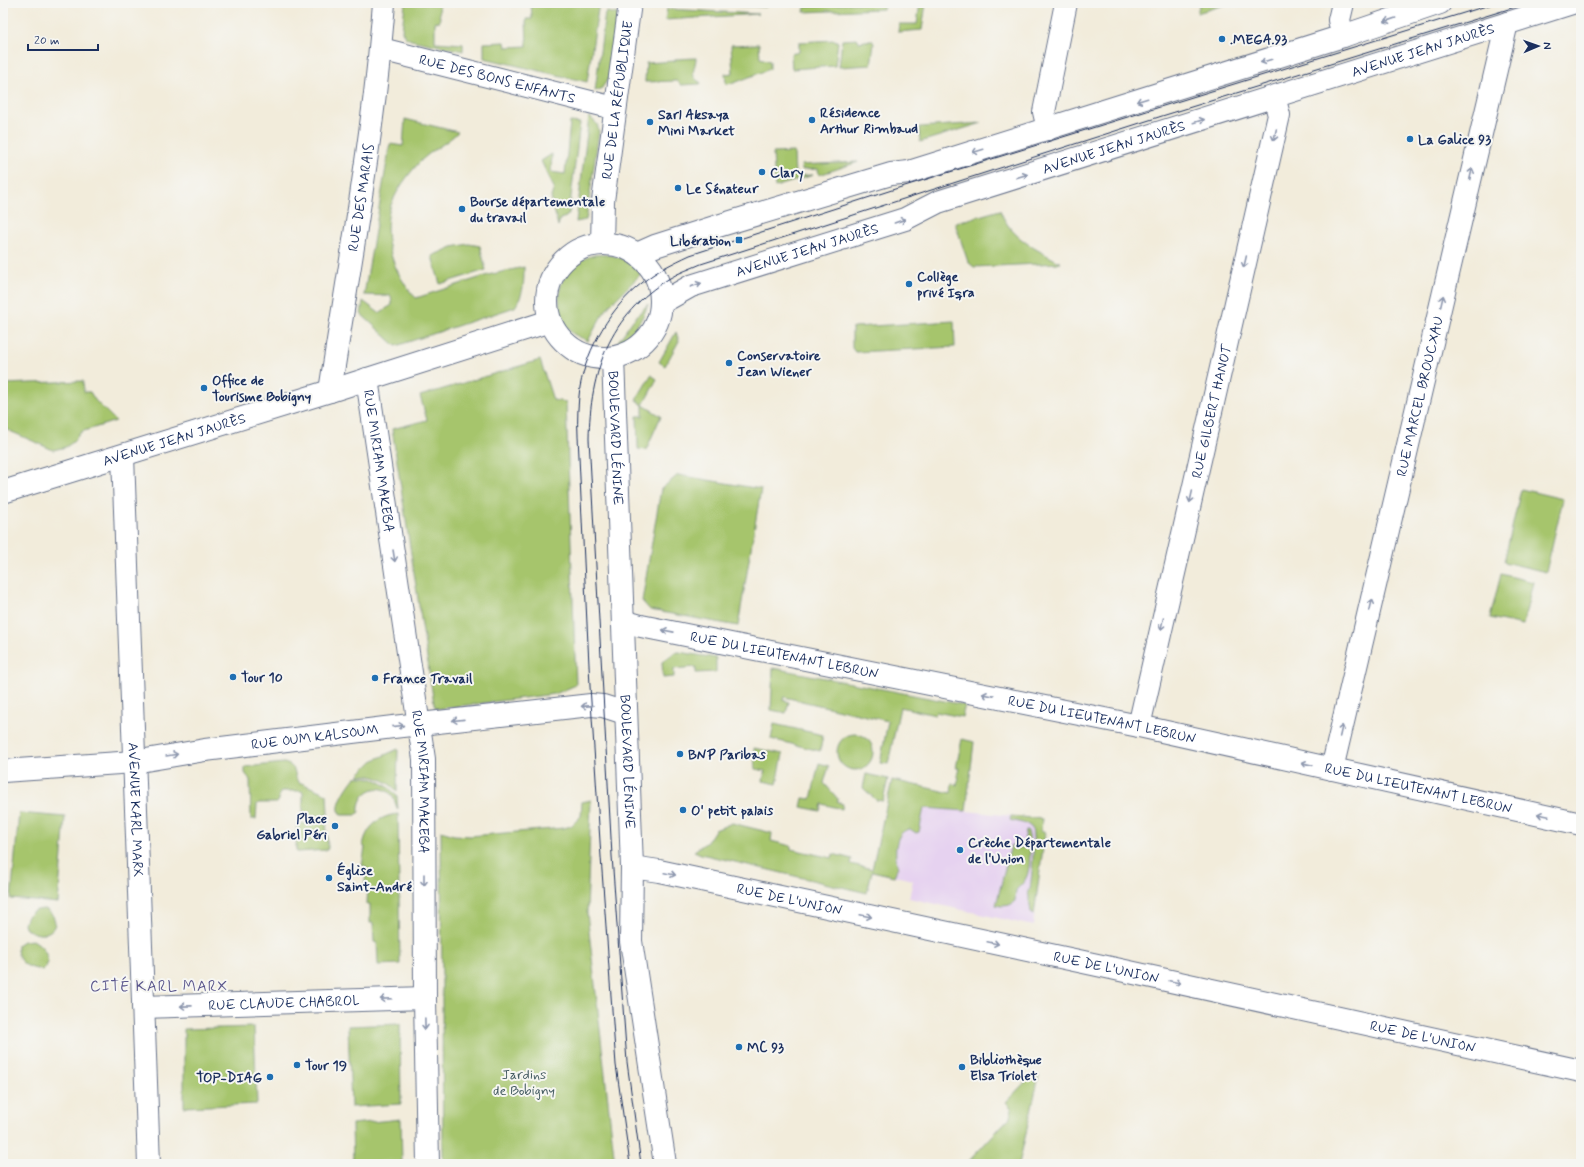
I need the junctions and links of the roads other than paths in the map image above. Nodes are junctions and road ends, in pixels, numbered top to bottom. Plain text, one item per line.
1 (384, 3) edge
2 (630, 3) edge
3 (1066, 3) edge
4 (1343, 3) edge
5 (1440, 3) edge
6 (1572, 3) edge
7 (1507, 23) junction
8 (1343, 36) junction
9 (381, 49) junction
10 (1274, 97) junction
11 (614, 108) junction
12 (1048, 129) junction
13 (602, 244) junction
14 (637, 254) junction
15 (661, 302) junction
16 (550, 321) junction
17 (613, 358) junction
18 (367, 379) junction
19 (330, 391) junction
20 (123, 456) junction
21 (3, 492) edge
22 (623, 621) junction
23 (625, 713) junction
24 (420, 724) junction
25 (1139, 726) junction
26 (134, 762) junction
27 (1332, 769) junction
28 (3, 771) edge
29 (1581, 824) edge
30 (632, 867) junction
31 (425, 998) junction
32 (143, 1007) junction
33 (1581, 1071) edge
34 (149, 1164) edge
35 (428, 1164) edge
36 (665, 1164) edge

1 - 9 street, RUE DES MARAIS
2 - 11 street, RUE DE LA RÉPUBLIQUE
3 - 12 street
4 - 8 street
5 -> 8 street
6 - 7 street, AVENUE JEAN JAURÈS
7 - 10 street, AVENUE JEAN JAURÈS
27 -> 7 street, RUE MARCEL BROUCXAU
8 -> 12 street
9 - 11 street, RUE DES BONS ENFANTS
9 - 19 street, RUE DES MARAIS
15 -> 10 street, AVENUE JEAN JAURÈS
10 -> 25 street, RUE GILBERT HANOT
11 - 13 street, RUE DE LA RÉPUBLIQUE
12 -> 14 street
13 - 14 street
13 - 16 street
14 - 15 street
15 - 17 street
16 - 17 street
16 - 18 street, AVENUE JEAN JAURÈS
17 - 22 street, BOULEVARD LÉNINE
18 - 19 street, AVENUE JEAN JAURÈS
18 -> 24 street, RUE MIRIAM MAKEBA
19 - 20 street, AVENUE JEAN JAURÈS
20 - 21 street, AVENUE JEAN JAURÈS
20 - 26 street, AVENUE KARL MARX
22 - 23 street, BOULEVARD LÉNINE
25 -> 22 street, RUE DU LIEUTENANT LEBRUN
23 -> 24 street, RUE OUM KALSOUM
23 - 30 street, BOULEVARD LÉNINE
26 -> 24 street, RUE OUM KALSOUM
24 -> 31 street, RUE MIRIAM MAKEBA
27 -> 25 street, RUE DU LIEUTENANT LEBRUN
26 - 28 street, RUE OUM KALSOUM
26 - 32 street, AVENUE KARL MARX
29 -> 27 street, RUE DU LIEUTENANT LEBRUN
30 -> 33 street, RUE DE L'UNION
30 - 36 street, BOULEVARD LÉNINE
31 -> 32 street, RUE CLAUDE CHABROL
31 -> 35 street, RUE MIRIAM MAKEBA
32 - 34 street, AVENUE KARL MARX

